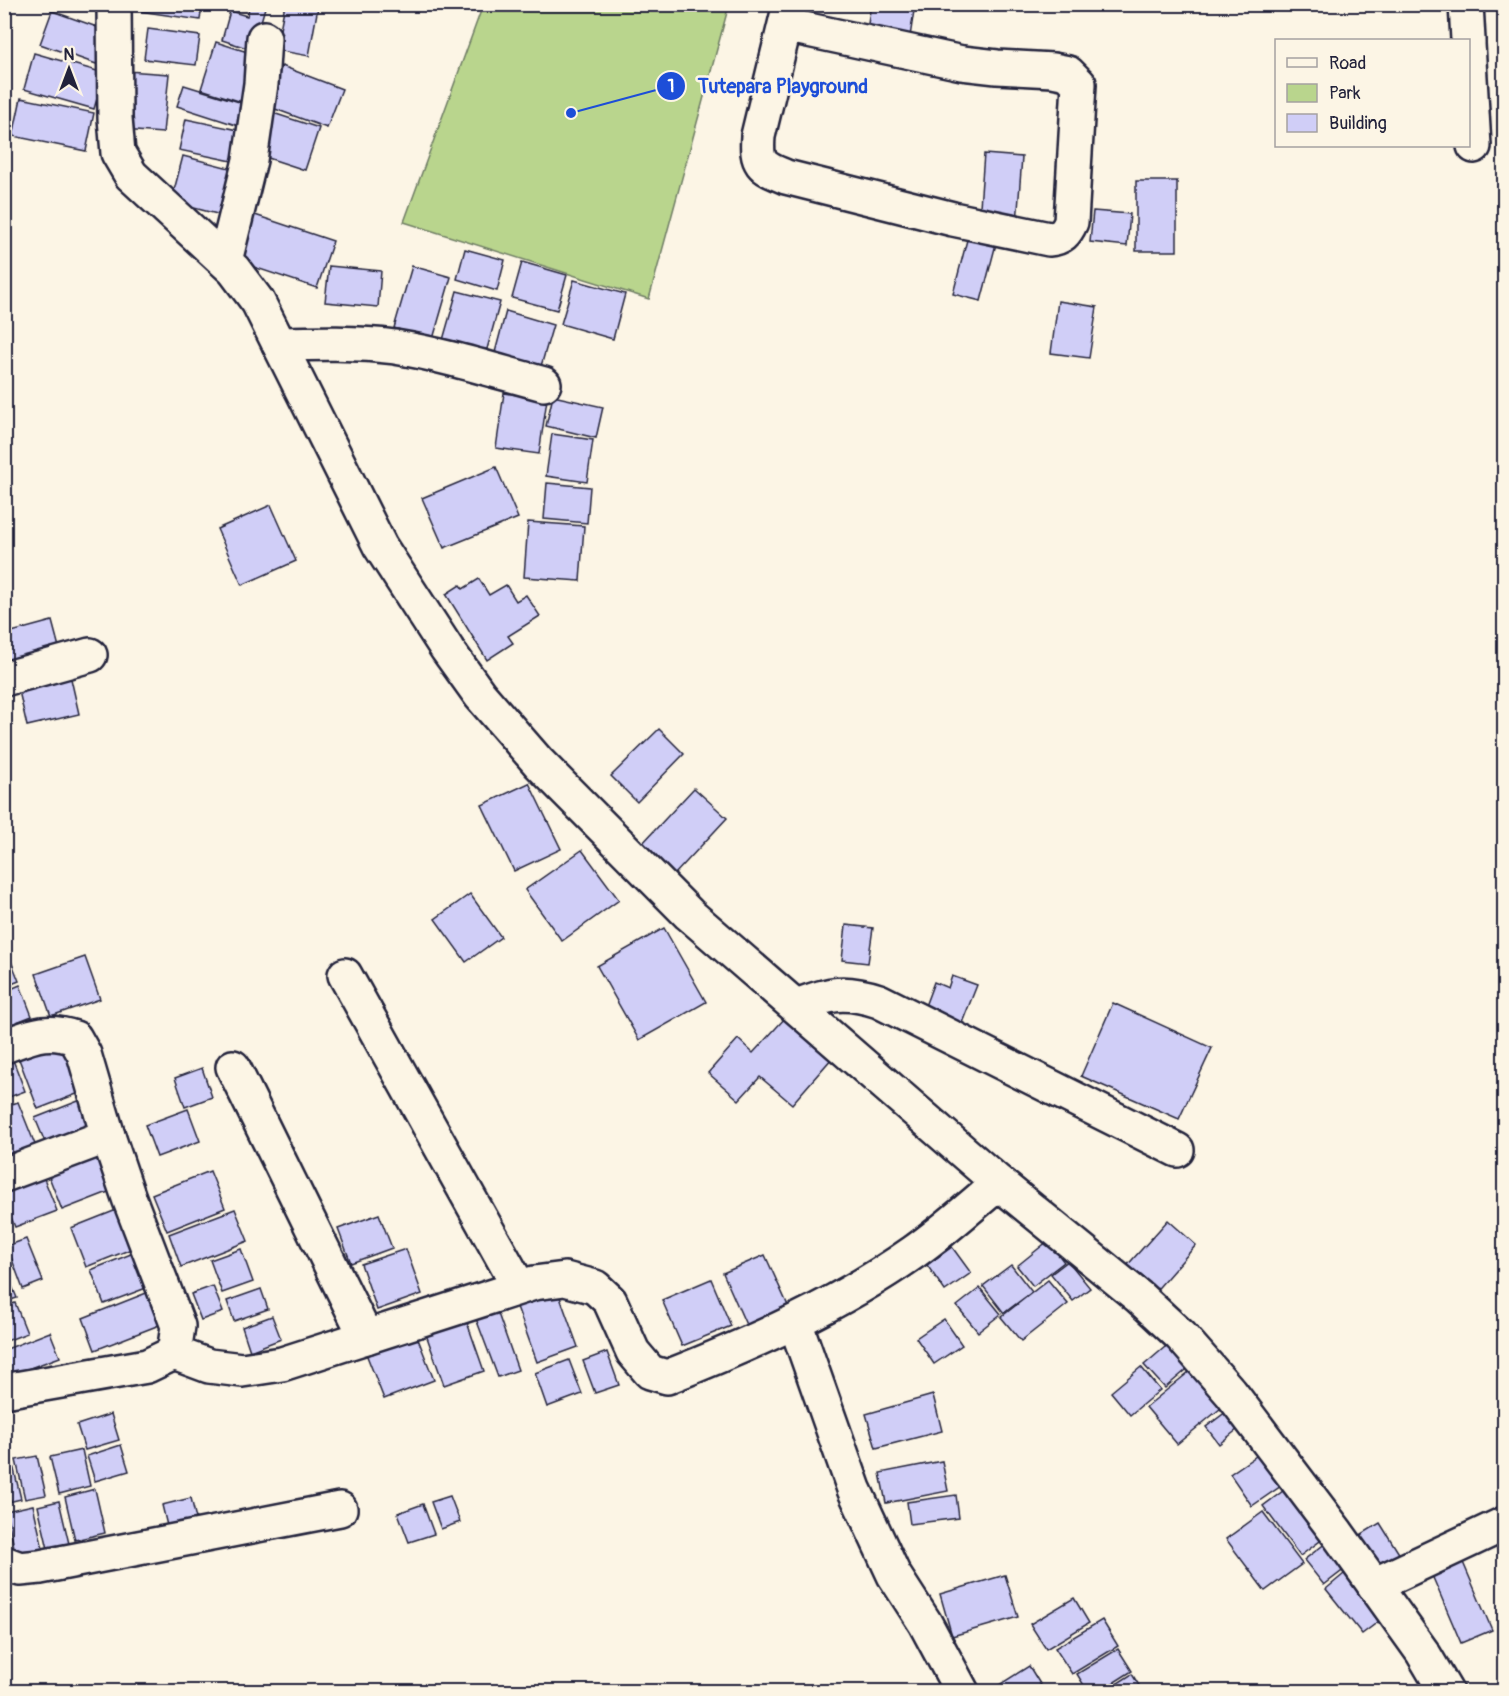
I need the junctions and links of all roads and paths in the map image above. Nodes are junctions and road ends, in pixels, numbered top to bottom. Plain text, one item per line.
1 (114, 4) edge
2 (1466, 4) edge
3 (787, 15) edge
4 (264, 38) dead end
5 (1468, 39) edge
6 (1470, 77) edge
7 (1474, 146) dead end
8 (225, 261) junction
9 (279, 344) junction
10 (544, 384) dead end
11 (90, 655) dead end
12 (4, 679) edge
13 (345, 975) dead end
14 (797, 1006) junction
15 (4, 1046) edge
16 (233, 1067) dead end
17 (108, 1136) junction
18 (1177, 1150) dead end
19 (4, 1175) edge
20 (999, 1183) junction
21 (519, 1287) junction
22 (795, 1322) junction
23 (366, 1337) junction
24 (174, 1353) junction
25 (4, 1391) edge
26 (340, 1509) dead end
27 (1504, 1524) edge
28 (4, 1563) edge
29 (1374, 1585) junction
30 (962, 1692) edge
31 (1446, 1692) edge

1 - 8 street
2 - 5 street
3 - 3 street
4 - 8 street
6 - 7 street
8 - 9 street
9 - 10 street
9 - 14 street
11 - 12 street
13 - 21 street
14 - 18 street
14 - 20 street
15 - 17 street
16 - 23 street
17 - 19 street
17 - 24 street
20 - 22 street
20 - 29 street
21 - 22 street
21 - 23 street
22 - 30 street
23 - 24 street
24 - 25 street
26 - 28 street
27 - 29 street
29 - 31 street

